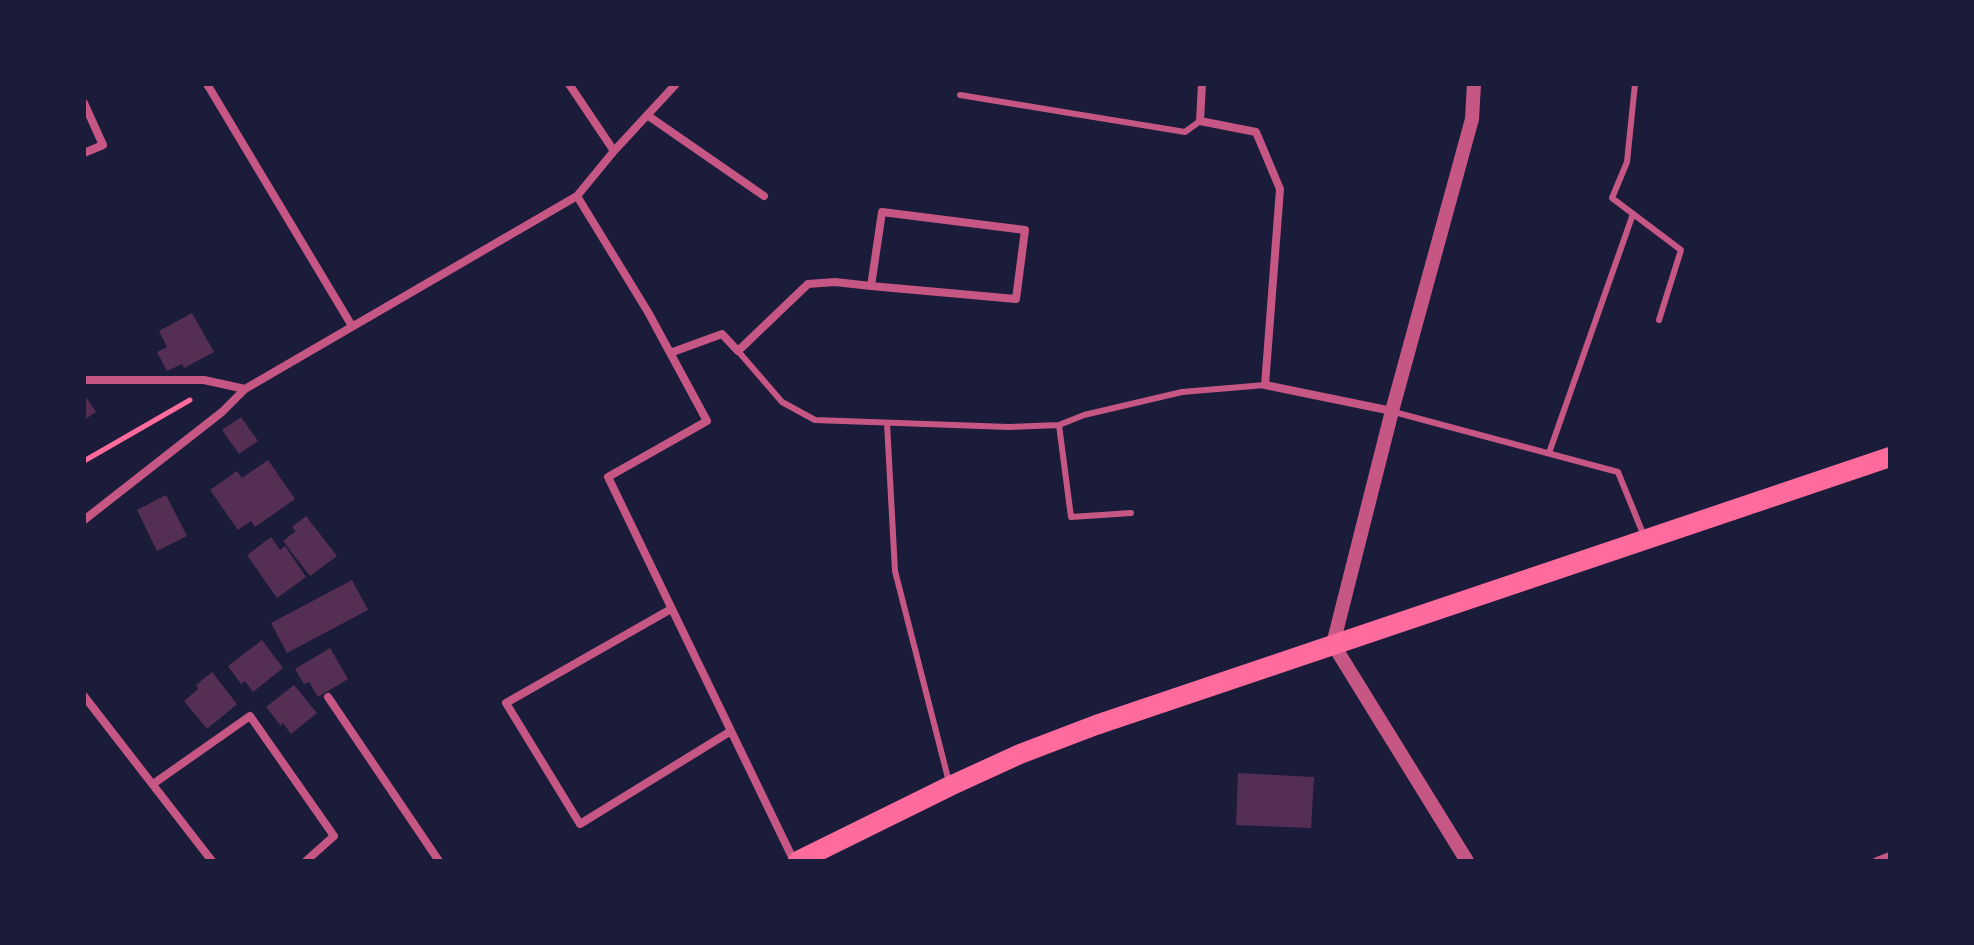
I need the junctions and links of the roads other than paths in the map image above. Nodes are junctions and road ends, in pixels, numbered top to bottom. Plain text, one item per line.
1 (207, 84) edge
2 (569, 84) edge
3 (676, 84) edge
4 (1202, 84) edge
5 (1466, 84) edge
6 (1474, 84) edge
7 (1635, 84) edge
8 (960, 95) dead end
9 (84, 103) edge
10 (1473, 110) junction
11 (647, 115) junction
12 (1200, 121) junction
13 (614, 151) junction
14 (84, 153) edge
15 (577, 196) junction
16 (764, 196) dead end
17 (1633, 214) junction
18 (871, 286) junction
19 (1659, 320) dead end
20 (352, 326) junction
21 (738, 351) junction
22 (670, 353) junction
23 (84, 380) edge
24 (1265, 385) junction
25 (245, 389) junction
26 (1392, 411) junction
27 (887, 423) junction
28 (1059, 425) junction
29 (1549, 453) junction
30 (1890, 457) edge
31 (1131, 513) dead end
32 (84, 520) edge
33 (1646, 539) junction
34 (671, 609) junction
35 (1333, 644) junction
36 (84, 696) edge
37 (328, 697) dead end
38 (731, 731) junction
39 (153, 784) junction
40 (950, 786) junction
41 (1890, 856) edge
42 (212, 861) edge
43 (306, 861) edge
44 (439, 861) edge
45 (796, 861) edge
46 (1467, 861) edge
47 (1877, 861) edge

1 - 20 street
2 - 13 street
3 - 11 street
4 - 12 street
5 - 10 lane
6 - 10 street
7 - 17 lane
8 - 12 lane
9 - 14 street
10 - 26 street
11 - 13 street
11 - 16 street
12 - 24 street
13 - 15 street
15 - 20 street
15 - 22 street
17 - 19 lane
17 - 29 lane
18 - 18 street
18 - 21 street
20 - 25 street
21 - 22 street
21 - 27 lane
22 - 34 street
23 - 25 street
24 - 26 street
24 - 28 lane
25 - 32 street
26 - 29 lane
26 - 35 street
27 - 28 lane
27 - 40 lane
28 - 31 lane
29 - 33 lane
30 - 33 main road
33 - 35 main road
34 - 38 street
34 - 38 street
35 - 40 main road
35 - 46 street
36 - 39 street
37 - 44 street
38 - 45 street
39 - 42 street
39 - 43 street
40 - 45 main road
41 - 47 street

